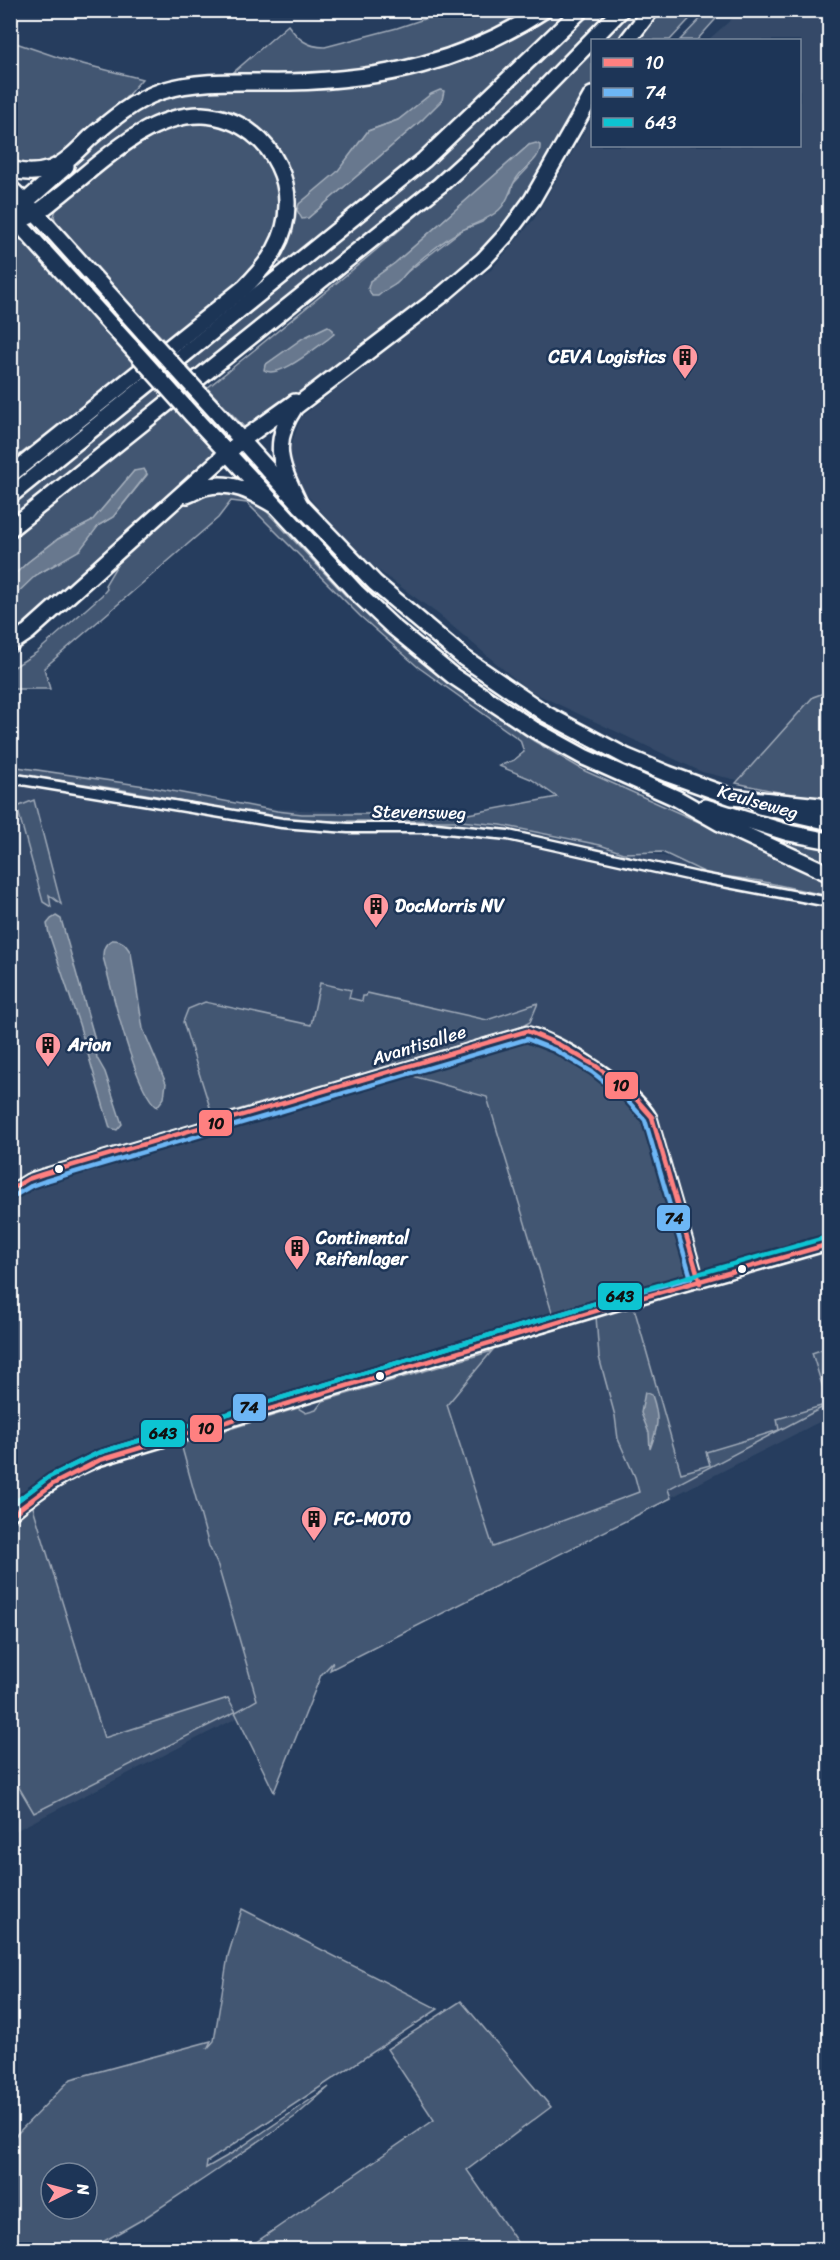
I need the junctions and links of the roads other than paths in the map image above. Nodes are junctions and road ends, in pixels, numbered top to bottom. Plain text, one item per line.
1 (544, 10) edge
2 (581, 10) edge
3 (621, 10) edge
4 (651, 10) edge
5 (593, 39) edge
6 (629, 39) edge
7 (591, 41) edge
8 (591, 97) edge
9 (79, 149) junction
10 (10, 169) edge
11 (10, 188) edge
12 (24, 204) junction
13 (37, 214) junction
14 (14, 218) edge
15 (316, 391) junction
16 (242, 440) junction
17 (227, 454) junction
18 (10, 475) edge
19 (10, 496) edge
20 (178, 497) junction
21 (274, 505) junction
22 (300, 505) junction
23 (10, 529) edge
24 (10, 644) edge
25 (10, 778) edge
26 (732, 797) junction
27 (676, 798) junction
28 (830, 807) edge
29 (830, 822) edge
30 (830, 842) edge
31 (830, 874) edge
32 (823, 901) dead end
33 (10, 1190) edge
34 (830, 1245) edge
35 (700, 1282) junction
36 (10, 1516) edge

1 - 9 highway
2 - 19 highway
3 - 5 highway
4 - 6 highway
7 - 23 highway
8 - 15 highway
9 - 10 highway
9 - 12 highway
11 - 12 highway
12 - 13 highway
12 - 14 highway
13 - 14 highway
13 - 16 highway, bridge
13 - 18 highway
14 - 17 highway, bridge
15 - 16 highway
15 - 22 highway
16 - 17 highway
16 - 22 highway
17 - 20 highway
17 - 21 highway
20 - 21 highway
20 - 24 highway
21 - 27 highway
22 - 26 highway
25 - 32 street, Stevensweg
26 - 28 highway
26 - 29 highway, Keulseweg
27 - 30 highway, Keulseweg
27 - 31 highway
33 - 35 street, Avantisallee
34 - 35 street
35 - 36 street

